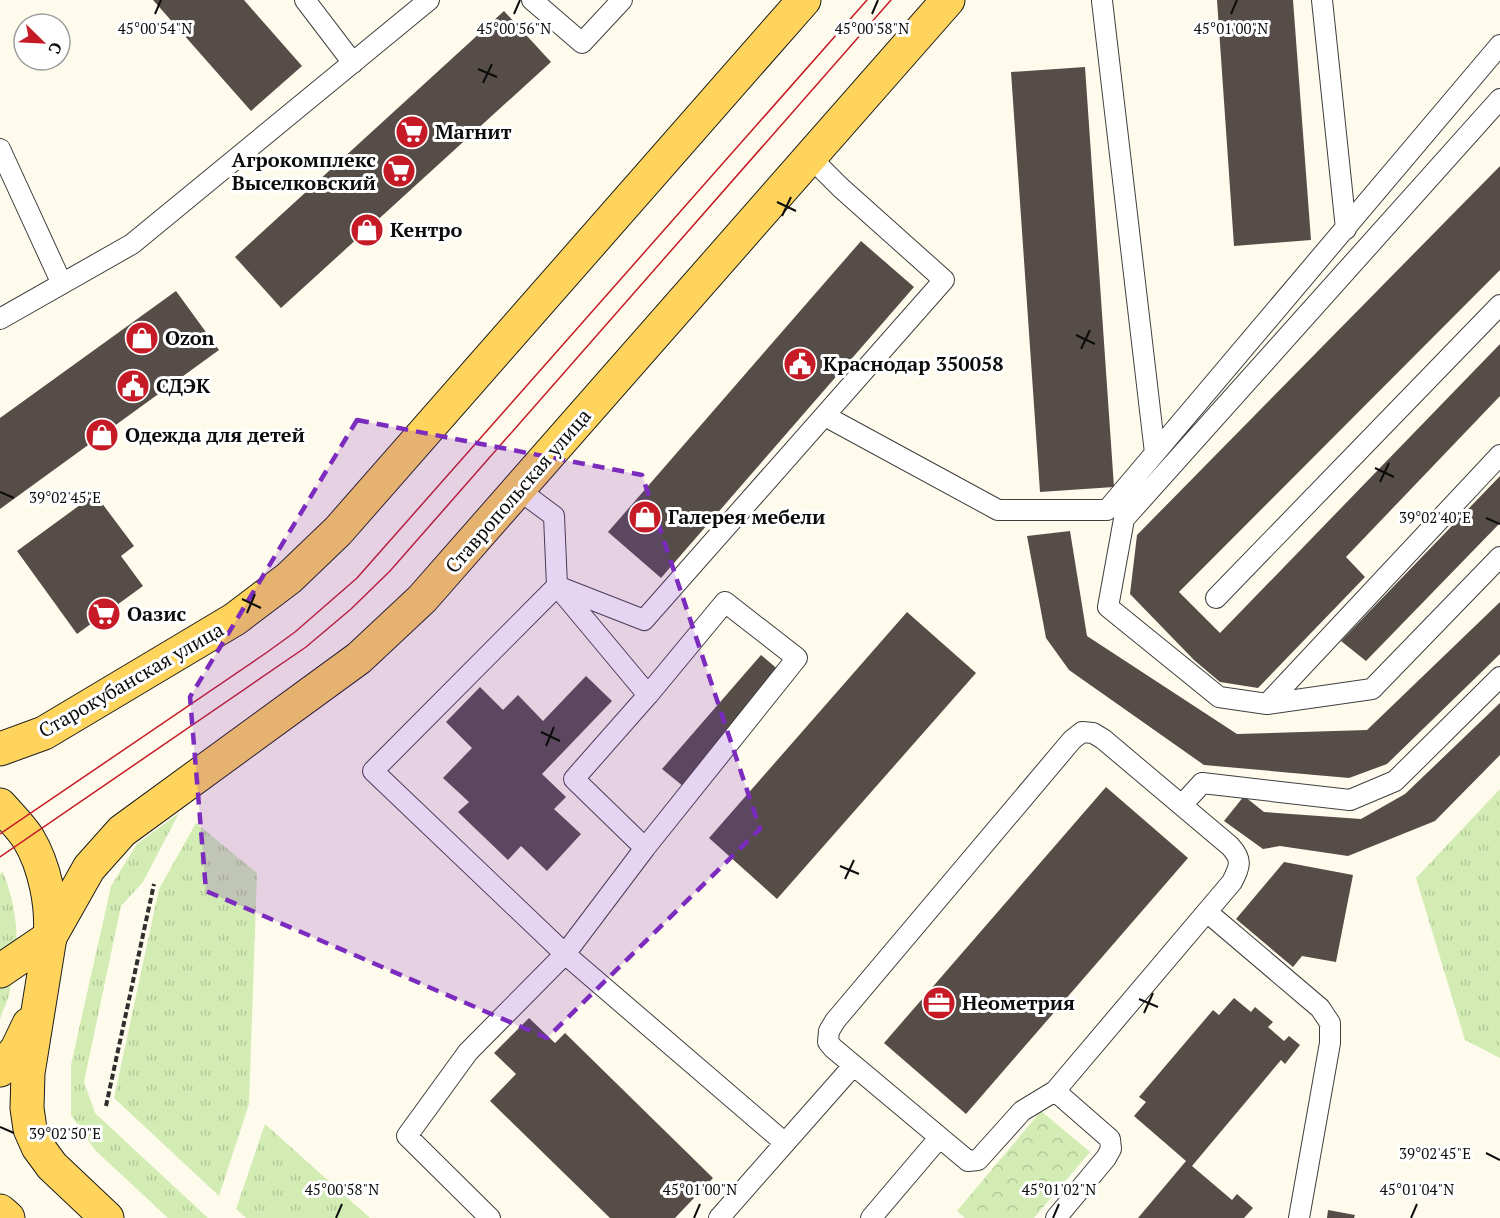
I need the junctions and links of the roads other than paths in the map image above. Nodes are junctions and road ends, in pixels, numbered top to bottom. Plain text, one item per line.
1 (305, 0) edge
2 (429, 0) edge
3 (532, 0) edge
4 (622, 0) edge
5 (804, 0) edge
6 (948, 0) edge
7 (1322, 0) edge
8 (1102, 1) edge
9 (1500, 45) edge
10 (353, 63) junction
11 (1500, 99) edge
12 (0, 149) edge
13 (810, 157) junction
14 (1346, 230) junction
15 (62, 284) junction
16 (1500, 305) edge
17 (0, 319) edge
18 (825, 416) junction
19 (1155, 453) junction
20 (1500, 455) edge
21 (519, 490) junction
22 (1500, 557) edge
23 (557, 586) junction
24 (1216, 598) dead end
25 (1500, 676) edge
26 (648, 695) junction
27 (1267, 704) junction
28 (0, 750) edge
29 (0, 805) edge
30 (1182, 805) junction
31 (645, 848) junction
32 (1207, 912) junction
33 (50, 937) junction
34 (565, 954) junction
35 (0, 971) edge
36 (853, 1066) junction
37 (0, 1070) edge
38 (1055, 1091) junction
39 (939, 1138) junction
40 (784, 1143) junction
41 (0, 1211) edge
42 (8, 1218) edge
43 (107, 1218) edge
44 (490, 1218) edge
45 (719, 1218) edge
46 (871, 1218) edge
47 (1056, 1218) edge
48 (1299, 1218) edge

1 - 10 lane
2 - 10 lane
3 - 4 lane
5 - 28 main road, Старокубанская улица
6 - 13 main road, Ставропольская улица
7 - 14 lane
8 - 19 lane
9 - 14 lane
10 - 15 lane
11 - 27 lane
12 - 15 lane
13 - 18 lane
13 - 21 main road, Ставропольская улица
14 - 19 lane
15 - 17 lane
16 - 24 lane
18 - 19 lane
18 - 23 lane
20 - 27 lane
21 - 23 lane
21 - 33 main road, Ставропольская улица
22 - 27 lane
23 - 26 lane
23 - 34 lane
25 - 30 lane
26 - 31 lane
26 - 31 lane
29 - 33 main road, Ставропольская улица
30 - 32 lane
30 - 36 lane
31 - 34 lane
32 - 38 lane
32 - 48 lane
33 - 35 main road
33 - 37 main road, Ставропольская улица
33 - 43 main road
34 - 40 lane
34 - 44 lane
36 - 39 lane
36 - 40 lane
38 - 39 lane
38 - 47 lane
39 - 46 lane
40 - 45 lane
41 - 42 main road

